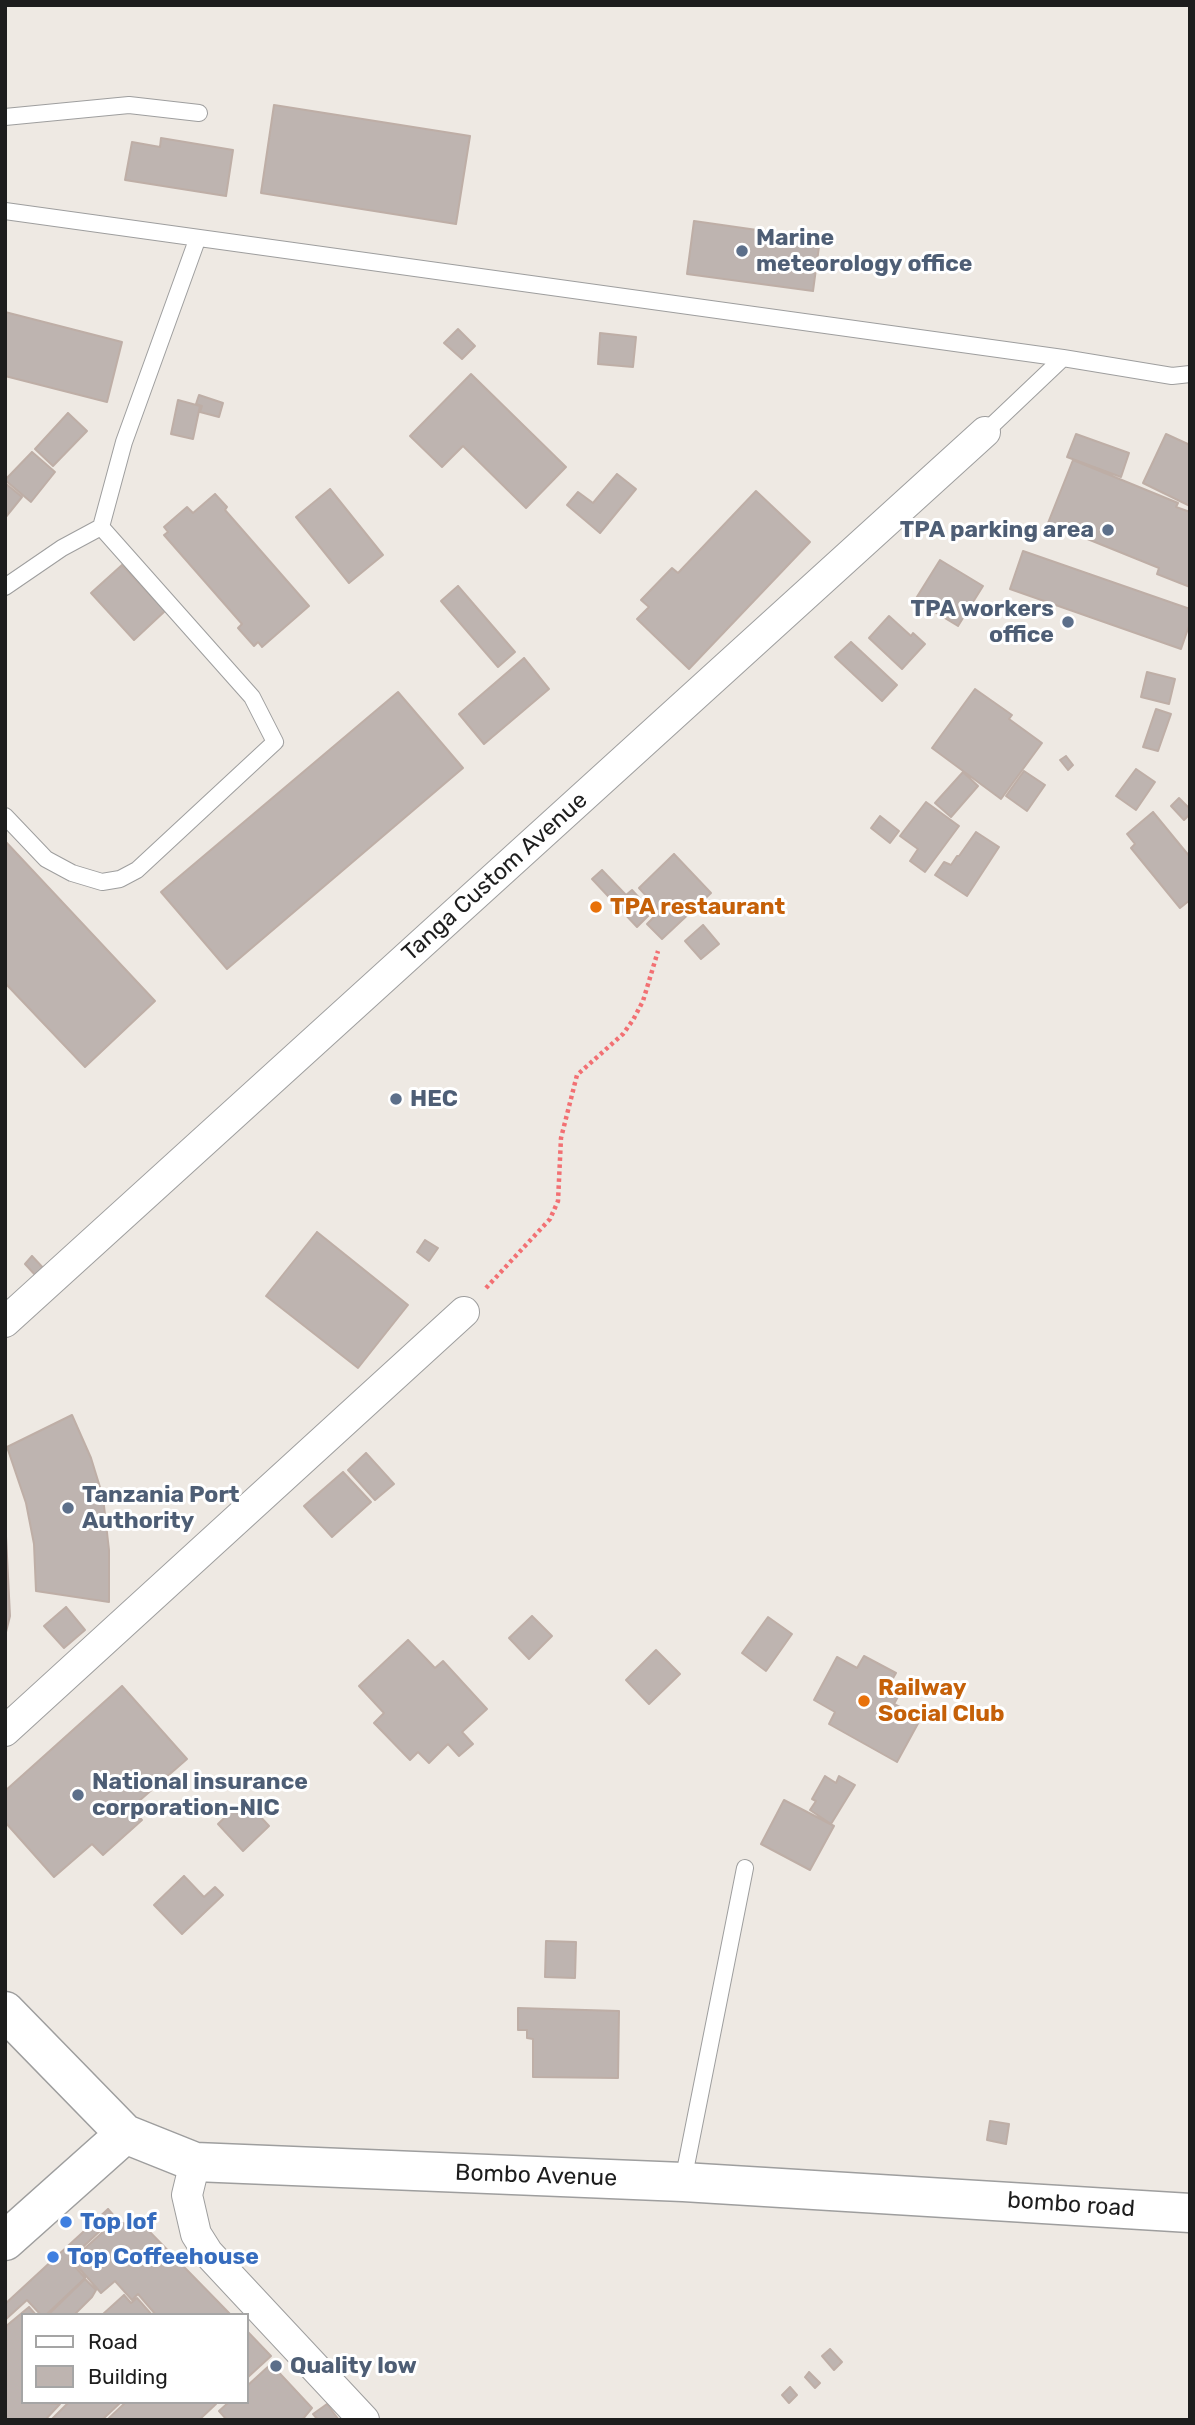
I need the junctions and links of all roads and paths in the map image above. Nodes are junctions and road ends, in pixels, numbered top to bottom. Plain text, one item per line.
1 (199, 113) dead end
2 (5, 117) edge
3 (5, 211) edge
4 (197, 240) junction
5 (1063, 358) junction
6 (1190, 374) edge
7 (985, 432) joint
8 (100, 527) junction
9 (5, 587) edge
10 (5, 816) edge
11 (658, 951) dead end
12 (464, 1312) joint
13 (5, 1322) edge
14 (5, 1731) edge
15 (746, 1868) dead end
16 (5, 2011) edge
17 (125, 2134) junction
18 (195, 2162) junction
19 (683, 2182) junction
20 (952, 2197) joint
21 (1190, 2213) edge
22 (5, 2241) edge
23 (364, 2420) edge

1 - 2 lane
3 - 4 lane
4 - 5 lane
4 - 8 lane
5 - 6 lane
5 - 7 lane
7 - 13 street, Tanga Custom Avenue
8 - 9 lane
8 - 10 lane
11 - 12 path
12 - 14 street
15 - 19 lane
16 - 17 street
17 - 18 street, Bombo Avenue
17 - 22 street
18 - 19 street, Bombo Avenue
18 - 23 street
19 - 20 street, Bombo Avenue
20 - 21 street, bombo road

